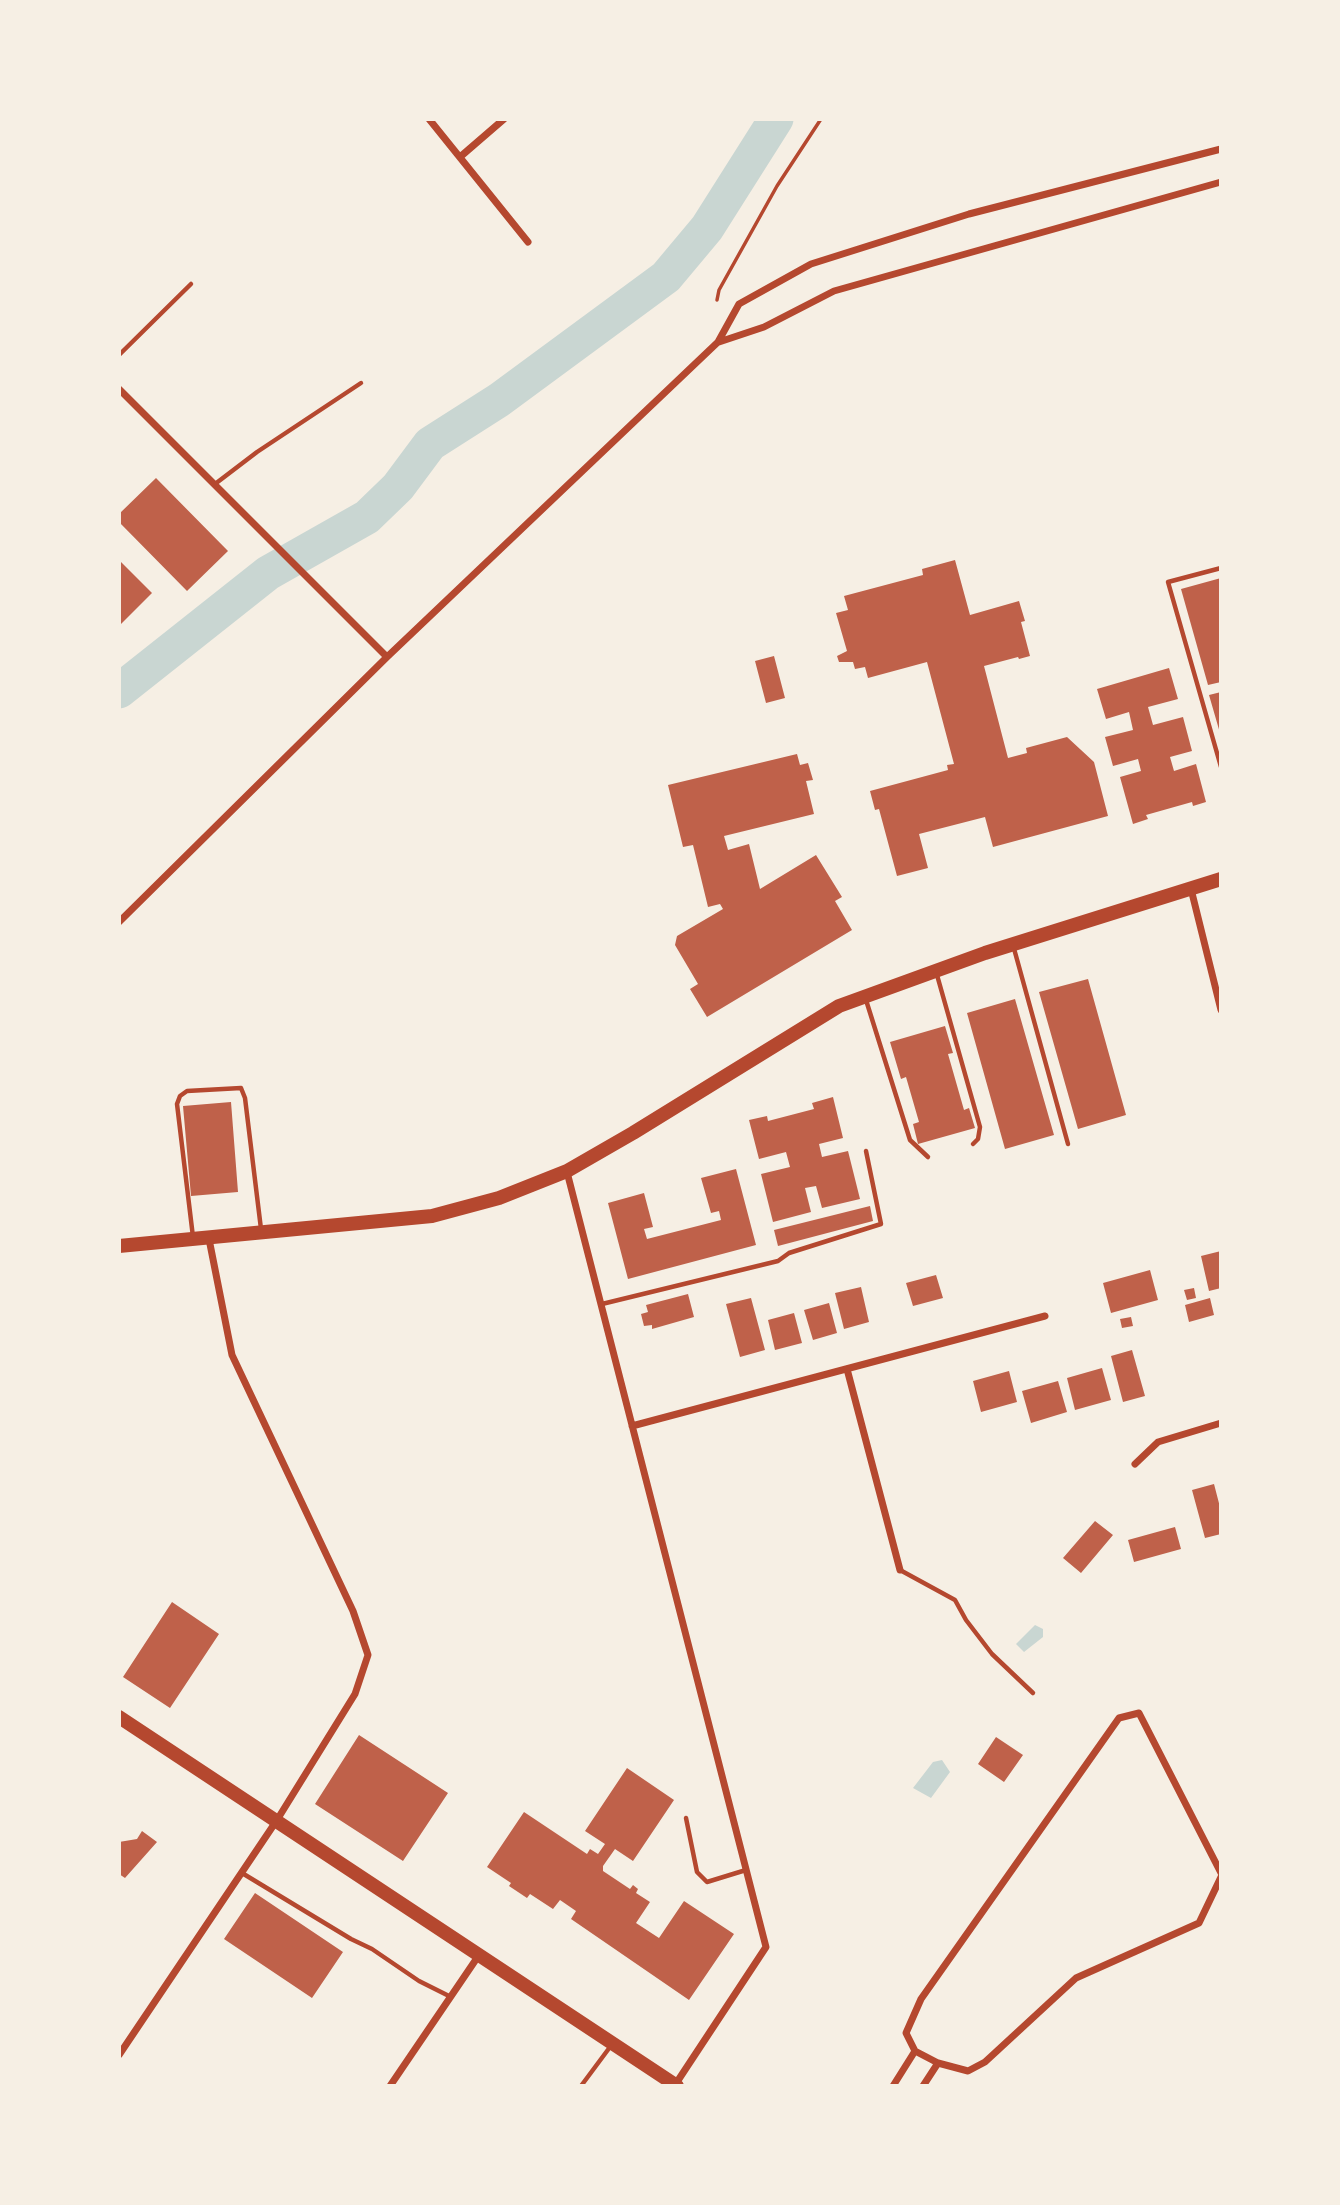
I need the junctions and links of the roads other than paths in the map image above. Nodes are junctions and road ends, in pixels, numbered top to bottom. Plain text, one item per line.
1 (429, 119) edge
2 (504, 119) edge
3 (1221, 149) edge
4 (460, 157) junction
5 (1221, 182) edge
6 (528, 242) dead end
7 (191, 285) dead end
8 (718, 342) junction
9 (119, 355) edge
10 (361, 383) dead end
11 (119, 389) edge
12 (214, 484) junction
13 (1221, 568) edge
14 (387, 657) junction
15 (1221, 767) edge
16 (1221, 879) edge
17 (1191, 889) junction
18 (119, 922) edge
19 (1013, 944) junction
20 (935, 970) junction
21 (865, 996) junction
22 (1221, 1010) edge
23 (973, 1144) dead end
24 (1068, 1144) dead end
25 (866, 1151) dead end
26 (928, 1157) dead end
27 (567, 1171) junction
28 (261, 1233) junction
29 (209, 1239) junction
30 (193, 1240) junction
31 (119, 1246) edge
32 (601, 1304) junction
33 (1045, 1316) dead end
34 (846, 1369) junction
35 (1221, 1423) edge
36 (632, 1426) junction
37 (1135, 1464) dead end
38 (900, 1570) joint
39 (1033, 1693) dead end
40 (119, 1717) edge
41 (686, 1818) dead end
42 (277, 1820) junction
43 (746, 1870) junction
44 (242, 1873) junction
45 (1221, 1875) edge
46 (480, 1955) junction
47 (451, 1997) junction
48 (613, 2043) junction
49 (915, 2051) junction
50 (119, 2055) edge
51 (938, 2063) junction
52 (676, 2085) edge
53 (390, 2086) edge
54 (582, 2086) edge
55 (893, 2086) edge
56 (923, 2086) edge

1 - 4 street
2 - 4 street
3 - 8 street
4 - 6 street
5 - 8 street
7 - 9 lane
8 - 14 street
10 - 12 lane
11 - 12 street
12 - 14 street
13 - 15 lane
14 - 18 street
16 - 17 main road
17 - 19 main road
17 - 22 street
19 - 20 main road
19 - 24 lane
20 - 21 main road
20 - 23 lane
21 - 26 lane
21 - 27 main road
25 - 32 lane
27 - 28 main road
27 - 32 street
28 - 29 main road
28 - 30 lane
29 - 30 main road
29 - 42 street
30 - 31 main road
32 - 36 street
33 - 34 street
34 - 36 street
34 - 38 street
35 - 37 street
36 - 43 street
38 - 39 lane
40 - 42 main road
41 - 43 lane
42 - 44 street
42 - 46 main road
43 - 52 street
44 - 47 lane
44 - 50 street
45 - 49 street
45 - 51 street
46 - 47 street
46 - 48 main road
47 - 53 street
48 - 52 main road
48 - 54 lane
49 - 51 street
49 - 55 street
51 - 56 street

